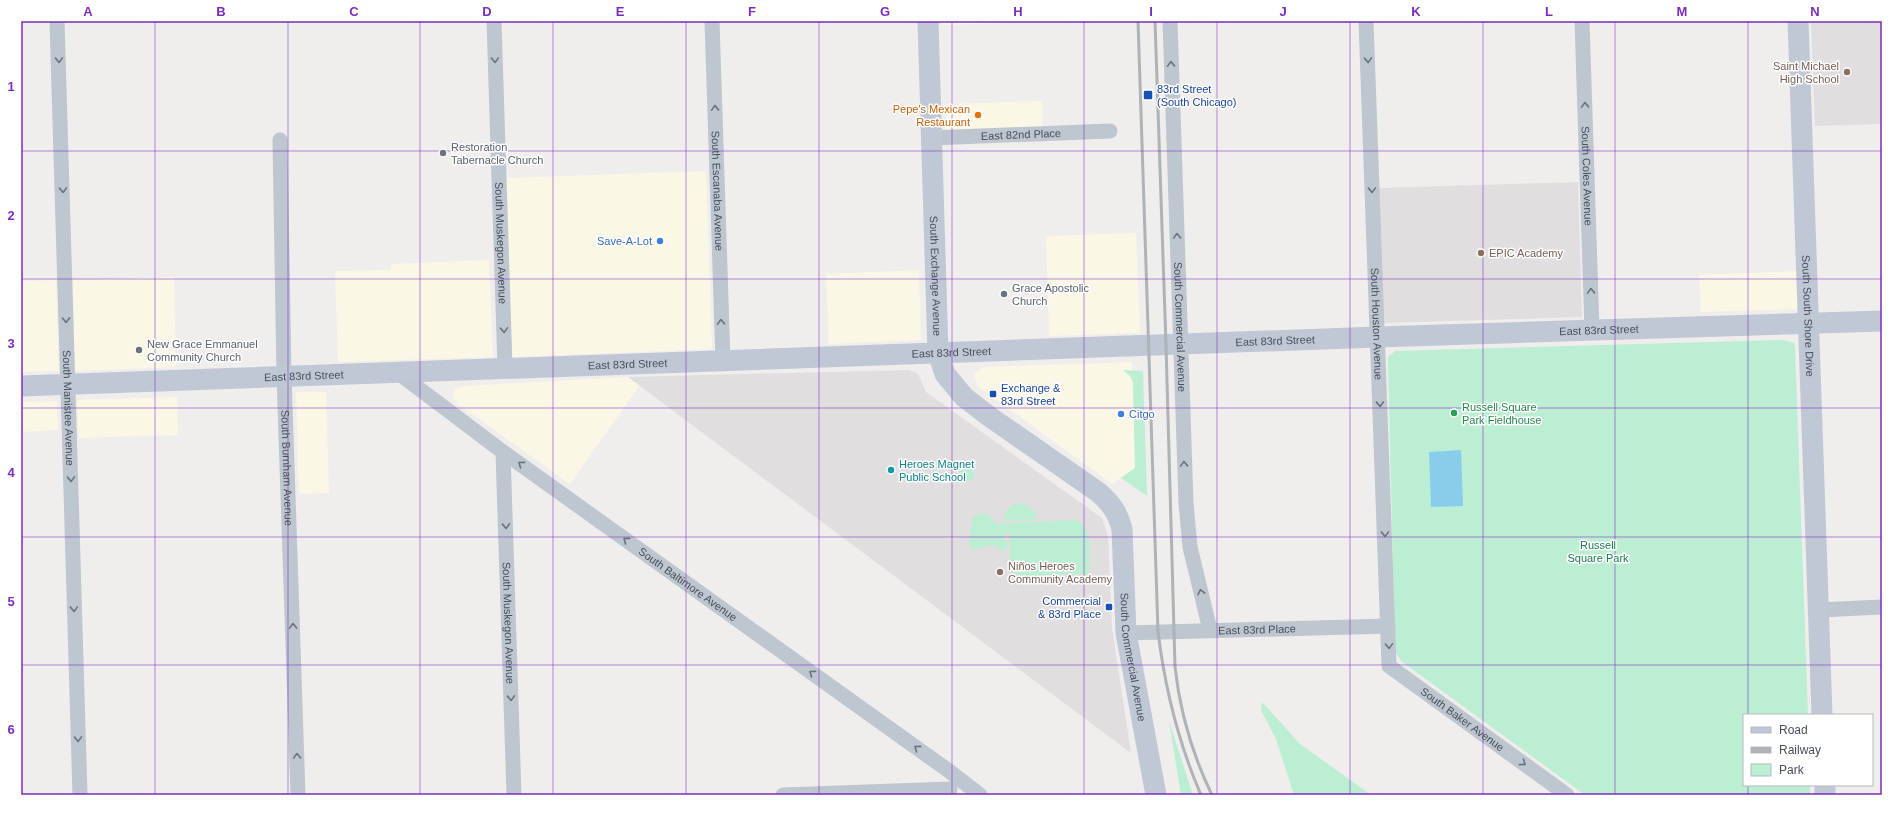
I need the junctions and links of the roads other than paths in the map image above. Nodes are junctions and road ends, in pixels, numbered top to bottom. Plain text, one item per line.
1 (58, 21) edge
2 (494, 21) edge
3 (712, 21) edge
4 (928, 21) edge
5 (1170, 21) edge
6 (1366, 21) edge
7 (1582, 21) edge
8 (1798, 21) edge
9 (1110, 131) dead end
10 (931, 138) junction
11 (280, 140) dead end
12 (1882, 321) edge
13 (1808, 324) junction
14 (1592, 330) junction
15 (1378, 337) junction
16 (1180, 345) junction
17 (938, 353) junction
18 (723, 361) junction
19 (505, 368) junction
20 (397, 372) junction
21 (284, 376) junction
22 (68, 384) junction
23 (21, 386) edge
24 (504, 452) junction
25 (1119, 518) joint
26 (1882, 607) edge
27 (1818, 610) junction
28 (1388, 626) junction
29 (1210, 630) junction
30 (1126, 633) junction
31 (1822, 714) edge
32 (949, 771) junction
33 (950, 792) edge
34 (80, 795) edge
35 (298, 795) edge
36 (514, 795) edge
37 (783, 795) edge
38 (980, 795) edge
39 (1156, 795) edge
40 (1567, 795) edge

1 -> 22 street, South Manistee Avenue
2 -> 19 street, South Muskegon Avenue
18 -> 3 street, South Escanaba Avenue
4 - 10 street, South Exchange Avenue
16 -> 5 street, South Commercial Avenue
6 -> 15 street, South Houston Avenue
14 -> 7 street, South Coles Avenue
8 - 13 street, South South Shore Drive
9 - 10 street, East 82nd Place
10 - 17 street, South Exchange Avenue
11 - 21 street, South Burnham Avenue
12 - 13 street, East 83rd Street
13 - 14 street, East 83rd Street
13 - 27 street, South South Shore Drive
14 - 15 street, East 83rd Street
15 - 16 street, East 83rd Street
15 -> 28 street, South Houston Avenue
16 - 17 street, East 83rd Street
29 -> 16 street, South Commercial Avenue
17 - 18 street, East 83rd Street
17 - 25 street, South Exchange Avenue
18 - 19 street, East 83rd Street
19 - 20 street, East 83rd Street
20 - 21 street, East 83rd Street
20 - 24 street, South Baltimore Avenue
21 - 22 street, East 83rd Street
35 -> 21 street, South Burnham Avenue
22 - 23 street, East 83rd Street
22 -> 34 street, South Manistee Avenue
32 -> 24 street, South Baltimore Avenue
24 -> 36 street, South Muskegon Avenue
25 - 30 street, South Commercial Avenue
26 - 27 street
27 - 31 street, South South Shore Drive
28 - 29 street, East 83rd Place
28 -> 40 street, South Baker Avenue
29 - 30 street, East 83rd Place
30 - 39 street, South Commercial Avenue
32 - 33 street
32 - 38 street, South Baltimore Avenue
33 - 37 street

